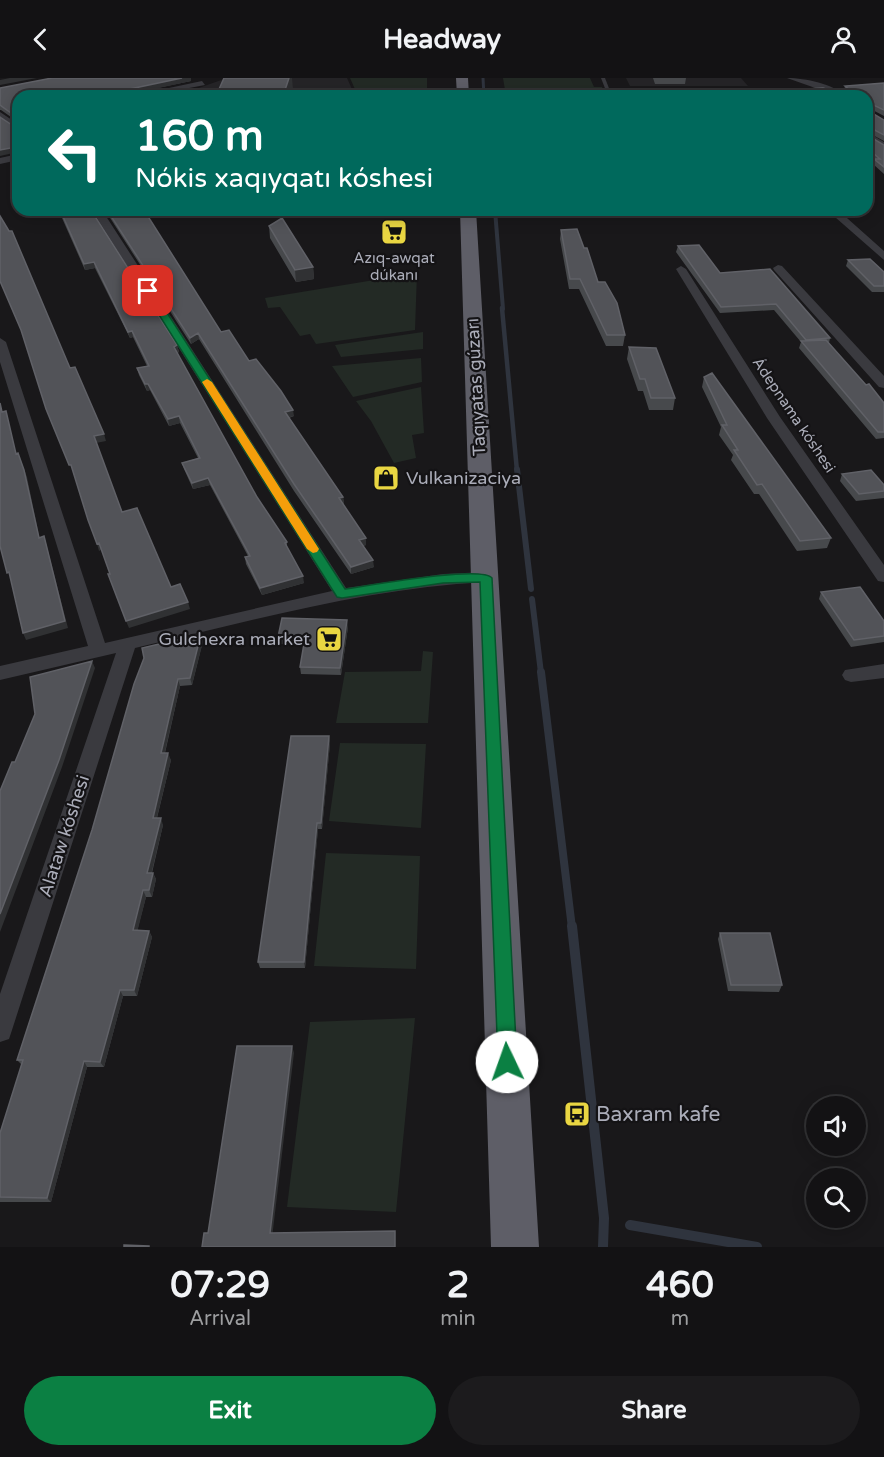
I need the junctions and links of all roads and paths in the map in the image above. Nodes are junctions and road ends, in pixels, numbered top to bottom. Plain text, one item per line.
1 (789, 78) edge
2 (202, 83) dead end
3 (166, 90) edge
4 (805, 90) edge
5 (833, 90) edge
6 (0, 114) edge
7 (4, 121) edge
8 (101, 216) edge
9 (468, 216) edge
10 (839, 216) edge
11 (884, 237) edge
12 (864, 239) junction
13 (884, 257) edge
14 (778, 268) dead end
15 (681, 269) dead end
16 (0, 342) edge
17 (884, 384) edge
18 (884, 577) edge
19 (486, 578) junction
20 (342, 594) junction
21 (128, 642) junction
22 (98, 649) junction
23 (884, 671) edge
24 (0, 673) edge
25 (851, 675) dead end
26 (0, 1030) edge
27 (515, 1247) edge

1 - 4 street
1 - 5 street
2 - 3 street
6 - 7 street
8 - 20 street
9 - 19 highway, Taqıyatas gúzarı
10 - 12 street
11 - 12 street
12 - 13 street
14 - 17 street
15 - 18 street, Ádepnama kóshesi
16 - 22 street
19 - 20 street
19 - 27 highway, Taqıyatas gúzarı
20 - 21 street
21 - 22 street
21 - 26 street, Alataw kóshesi
22 - 24 street
23 - 25 street

